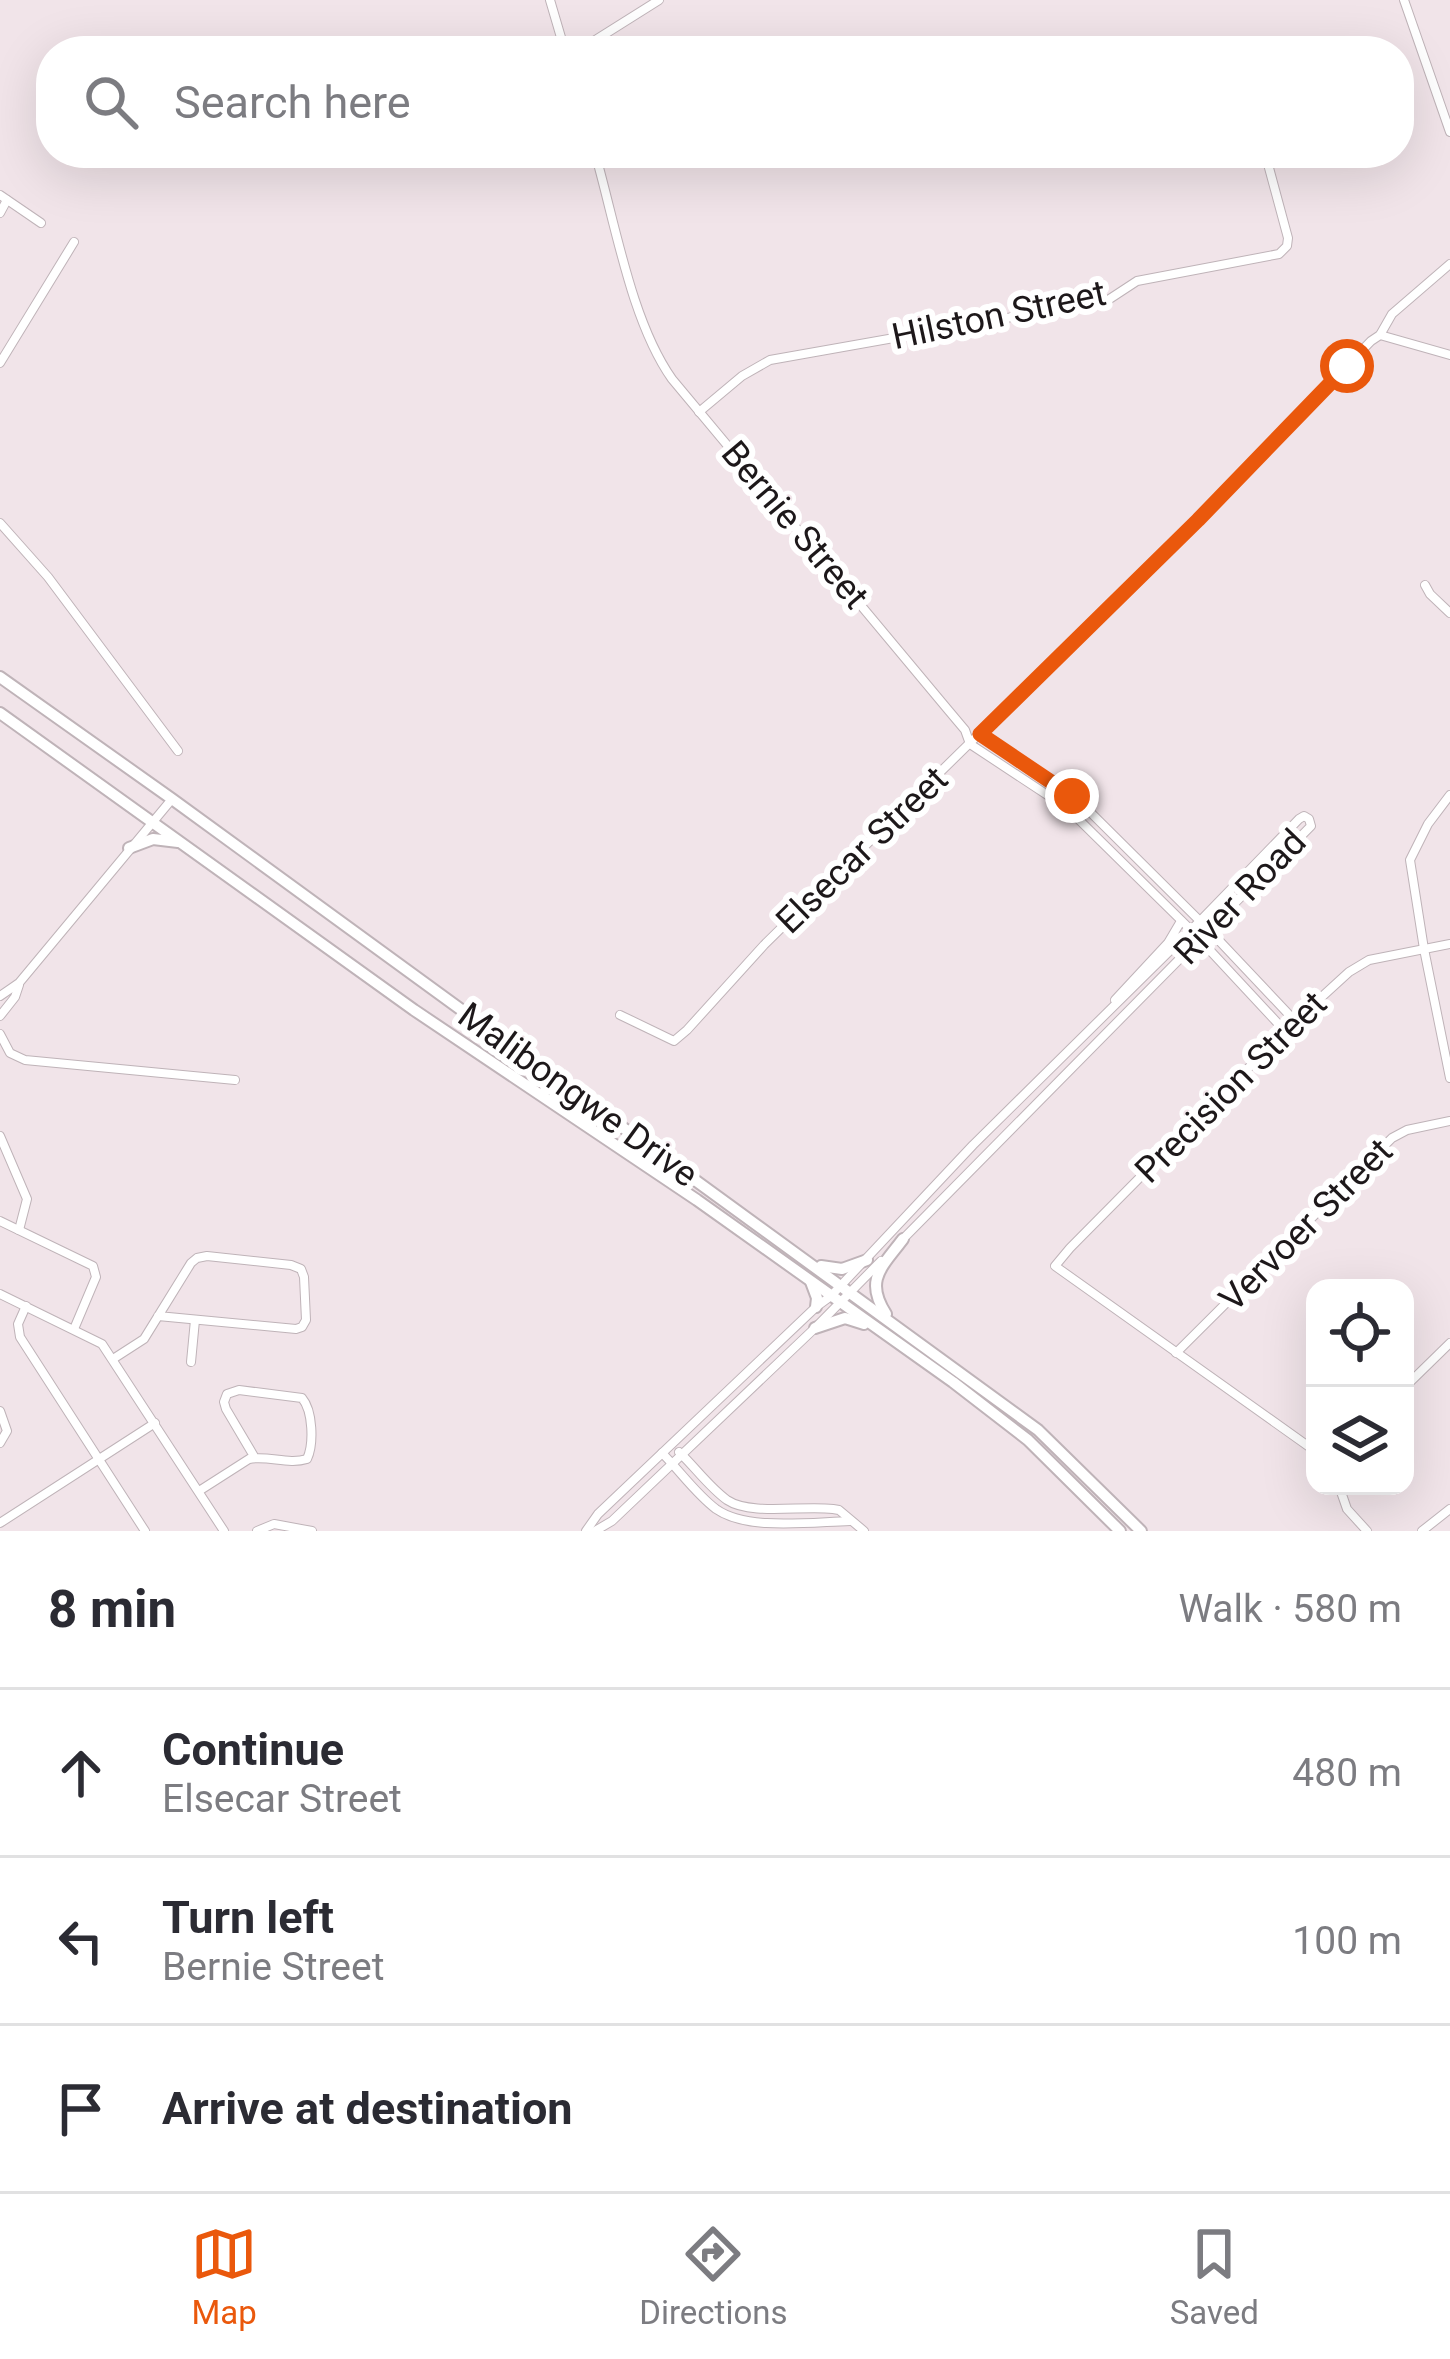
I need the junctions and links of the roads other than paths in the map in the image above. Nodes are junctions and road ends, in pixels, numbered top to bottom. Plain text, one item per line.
1 (550, 0) edge
2 (659, 0) edge
3 (1404, 0) edge
4 (561, 36) edge
5 (602, 36) edge
6 (1450, 132) edge
7 (599, 168) edge
8 (1268, 168) edge
9 (4, 198) edge
10 (0, 213) edge
11 (41, 223) dead end
12 (74, 242) dead end
13 (1450, 264) edge
14 (1379, 335) junction
15 (1450, 355) edge
16 (0, 363) edge
17 (699, 412) junction
18 (0, 524) edge
19 (1425, 585) dead end
20 (1450, 613) edge
21 (0, 677) edge
22 (0, 713) edge
23 (964, 730) junction
24 (980, 734) junction
25 (970, 744) junction
26 (178, 752) dead end
27 (1450, 795) edge
28 (172, 799) junction
29 (152, 822) junction
30 (181, 842) junction
31 (129, 848) junction
32 (1180, 921) junction
33 (1200, 921) junction
34 (1191, 931) junction
35 (1210, 931) junction
36 (1200, 940) junction
37 (1450, 944) edge
38 (1424, 949) junction
39 (1215, 956) junction
40 (1182, 958) junction
41 (19, 983) junction
42 (0, 996) edge
43 (1108, 1011) junction
44 (620, 1015) dead end
45 (0, 1016) edge
46 (1295, 1021) junction
47 (1285, 1031) junction
48 (0, 1034) edge
49 (1450, 1078) edge
50 (235, 1080) dead end
51 (1450, 1121) edge
52 (0, 1136) edge
53 (14, 1171) junction
54 (4, 1175) dead end
55 (0, 1222) edge
56 (19, 1230) junction
57 (903, 1239) junction
58 (867, 1260) junction
59 (812, 1264) junction
60 (811, 1282) junction
61 (846, 1288) junction
62 (0, 1294) edge
63 (835, 1299) junction
64 (26, 1306) junction
65 (816, 1307) junction
66 (158, 1316) junction
67 (195, 1320) junction
68 (887, 1327) junction
69 (815, 1328) junction
70 (74, 1329) junction
71 (1450, 1343) edge
72 (1176, 1353) junction
73 (113, 1359) junction
74 (191, 1362) dead end
75 (1406, 1387) edge
76 (0, 1411) edge
77 (155, 1423) junction
78 (0, 1443) edge
79 (670, 1445) junction
80 (1306, 1445) edge
81 (662, 1453) junction
82 (681, 1453) junction
83 (255, 1457) junction
84 (99, 1460) junction
85 (672, 1463) junction
86 (199, 1491) junction
87 (1342, 1495) edge
88 (1450, 1508) edge
89 (851, 1521) junction
90 (0, 1523) edge
91 (145, 1531) edge
92 (224, 1531) edge
93 (257, 1531) edge
94 (312, 1531) edge
95 (590, 1531) edge
96 (864, 1531) edge
97 (1120, 1531) edge
98 (1142, 1531) edge
99 (1366, 1531) edge
100 (1422, 1531) edge

1 - 4 street
2 - 5 street
3 - 6 street
7 - 17 street, Bernie Street
8 - 17 street, Hilston Street
9 - 10 street
9 - 11 street
12 - 16 street
13 - 14 street, Elsecar Street
14 - 15 street
14 - 24 street, Elsecar Street
17 - 23 street, Bernie Street
18 - 26 street
19 - 20 street
21 - 28 main road, Malibongwe Drive
22 - 29 main road, Malibongwe Drive
23 - 24 street
23 - 25 street, Bernie Street
24 - 25 street, Elsecar Street
24 - 33 street
25 - 32 street
25 - 44 street, Elsecar Street
27 - 38 street
28 - 29 street
28 - 59 main road, Malibongwe Drive
29 - 30 main road, Malibongwe Drive
29 - 31 street
30 - 31 main road
30 - 60 main road, Malibongwe Drive
31 - 41 street
32 - 34 street
32 - 43 street
33 - 34 street, River Road
33 - 35 street
33 - 35 street, River Road
34 - 36 street
34 - 43 street, River Road
35 - 36 street, River Road
35 - 46 street
36 - 39 street
36 - 40 street, River Road
37 - 38 street, Precision Street
38 - 46 street, Precision Street
38 - 49 street
39 - 40 street
39 - 47 street
40 - 57 street, River Road
41 - 42 street
41 - 45 street
43 - 58 street, River Road
46 - 47 street, Precision Street
47 - 72 street, Precision Street
48 - 50 street
51 - 72 street, Vervoer Street
52 - 53 street
53 - 54 street
53 - 56 street
55 - 56 street
56 - 70 street
57 - 61 street, River Road
57 - 68 main road
58 - 59 main road
58 - 61 street, River Road
59 - 61 main road, Malibongwe Drive
60 - 63 main road, Malibongwe Drive
60 - 65 main road
61 - 63 street, River Road
61 - 68 main road, Malibongwe Drive
62 - 64 street
63 - 65 street, River Road
63 - 68 main road, Malibongwe Drive
63 - 69 street, River Road
64 - 70 street
64 - 84 street
65 - 79 street, River Road
66 - 67 street
66 - 67 street
66 - 73 street
67 - 74 street
68 - 69 main road
68 - 97 main road, Malibongwe Drive
68 - 98 main road, Malibongwe Drive
69 - 82 street, River Road
70 - 73 street
71 - 75 street
72 - 80 street
73 - 77 street
76 - 78 street
77 - 84 street
77 - 86 street
79 - 81 street, River Road
79 - 82 street
81 - 85 street
81 - 95 street, River Road
82 - 85 street, River Road
82 - 89 street
83 - 83 street
83 - 86 street
84 - 90 street
84 - 91 street
85 - 89 street
85 - 95 street, River Road
86 - 92 street
87 - 99 street
88 - 100 street
89 - 96 street
93 - 94 street

